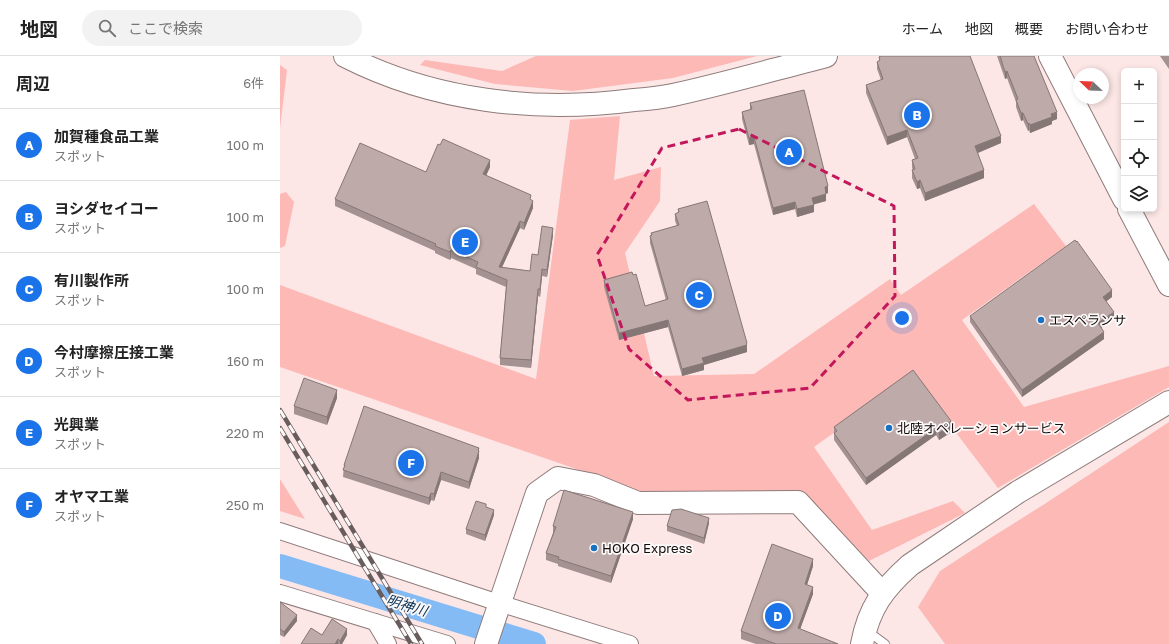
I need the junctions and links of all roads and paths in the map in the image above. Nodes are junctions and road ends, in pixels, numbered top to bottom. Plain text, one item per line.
1 (344, 56) edge
2 (826, 56) edge
3 (1050, 56) edge
4 (369, 61) edge
5 (1121, 193) edge
6 (1131, 212) edge
7 (1169, 285) edge
8 (1169, 402) edge
9 (280, 531) edge
10 (280, 593) edge
11 (882, 593) junction
12 (497, 609) junction
13 (375, 622) junction
14 (863, 636) edge
15 (388, 644) edge
16 (447, 644) edge
17 (486, 644) edge
18 (630, 644) edge
19 (885, 644) edge

1 - 4 street
2 - 4 street
3 - 5 street
6 - 7 street
8 - 11 street
9 - 12 street
10 - 13 street
11 - 12 street
11 - 14 street
12 - 17 street
12 - 18 street
13 - 15 street
13 - 16 street
14 - 19 lane

